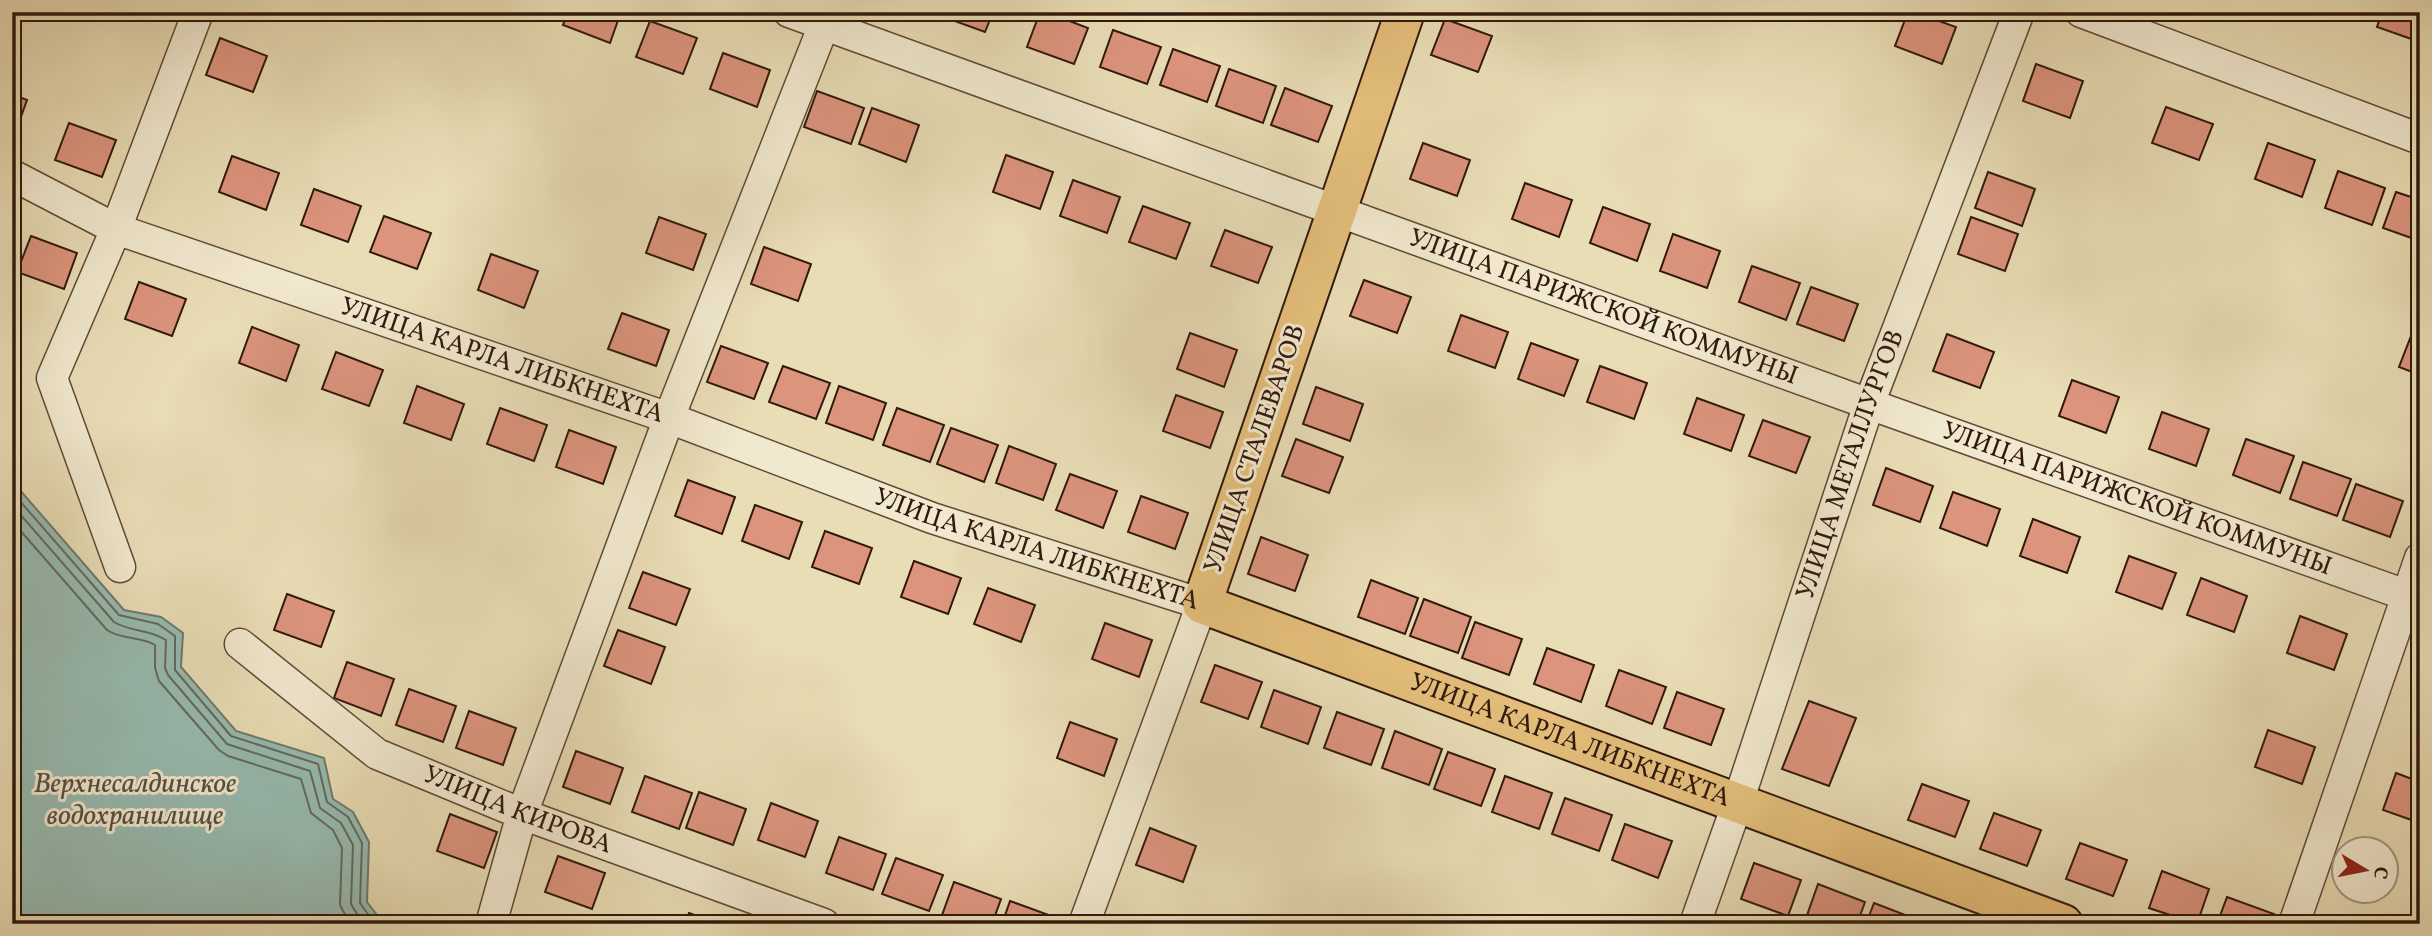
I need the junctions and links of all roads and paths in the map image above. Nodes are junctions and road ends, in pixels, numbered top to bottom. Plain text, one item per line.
1 (198, 12) edge
2 (789, 12) edge
3 (1405, 12) edge
4 (2019, 12) edge
5 (2081, 12) edge
6 (827, 19) edge
7 (2420, 139) edge
8 (12, 175) edge
9 (1337, 210) junction
10 (116, 229) junction
11 (1869, 404) junction
12 (669, 418) junction
13 (2420, 558) edge
14 (120, 567) dead end
15 (2414, 597) edge
16 (1202, 604) junction
17 (240, 644) dead end
18 (1738, 802) junction
19 (522, 814) junction
20 (491, 924) edge
21 (824, 924) edge
22 (1084, 924) edge
23 (1695, 924) edge
24 (2063, 924) edge
25 (2294, 924) edge

1 - 10 street
2 - 6 street, УЛИЦА ПАРИЖСКОЙ КОММУНЫ
3 - 9 main road, УЛИЦА СТАЛЕВАРОВ
4 - 11 street, УЛИЦА МЕТАЛЛУРГОВ
5 - 7 street
6 - 9 street, УЛИЦА ПАРИЖСКОЙ КОММУНЫ
6 - 12 street
8 - 10 street, УЛИЦА КАРЛА ЛИБКНЕХТА
9 - 11 street, УЛИЦА ПАРИЖСКОЙ КОММУНЫ
9 - 16 main road, УЛИЦА СТАЛЕВАРОВ
10 - 12 street, УЛИЦА КАРЛА ЛИБКНЕХТА
10 - 14 street
11 - 15 street, УЛИЦА ПАРИЖСКОЙ КОММУНЫ
11 - 18 street, УЛИЦА МЕТАЛЛУРГОВ
12 - 16 street, УЛИЦА КАРЛА ЛИБКНЕХТА
12 - 19 street
13 - 15 street
15 - 25 street
16 - 18 main road, УЛИЦА КАРЛА ЛИБКНЕХТА
16 - 22 street, УЛИЦА СТАЛЕВАРОВ
17 - 19 street, УЛИЦА КИРОВА
18 - 23 street, УЛИЦА МЕТАЛЛУРГОВ
18 - 24 main road, УЛИЦА КАРЛА ЛИБКНЕХТА
19 - 20 street
19 - 21 street, УЛИЦА КИРОВА

